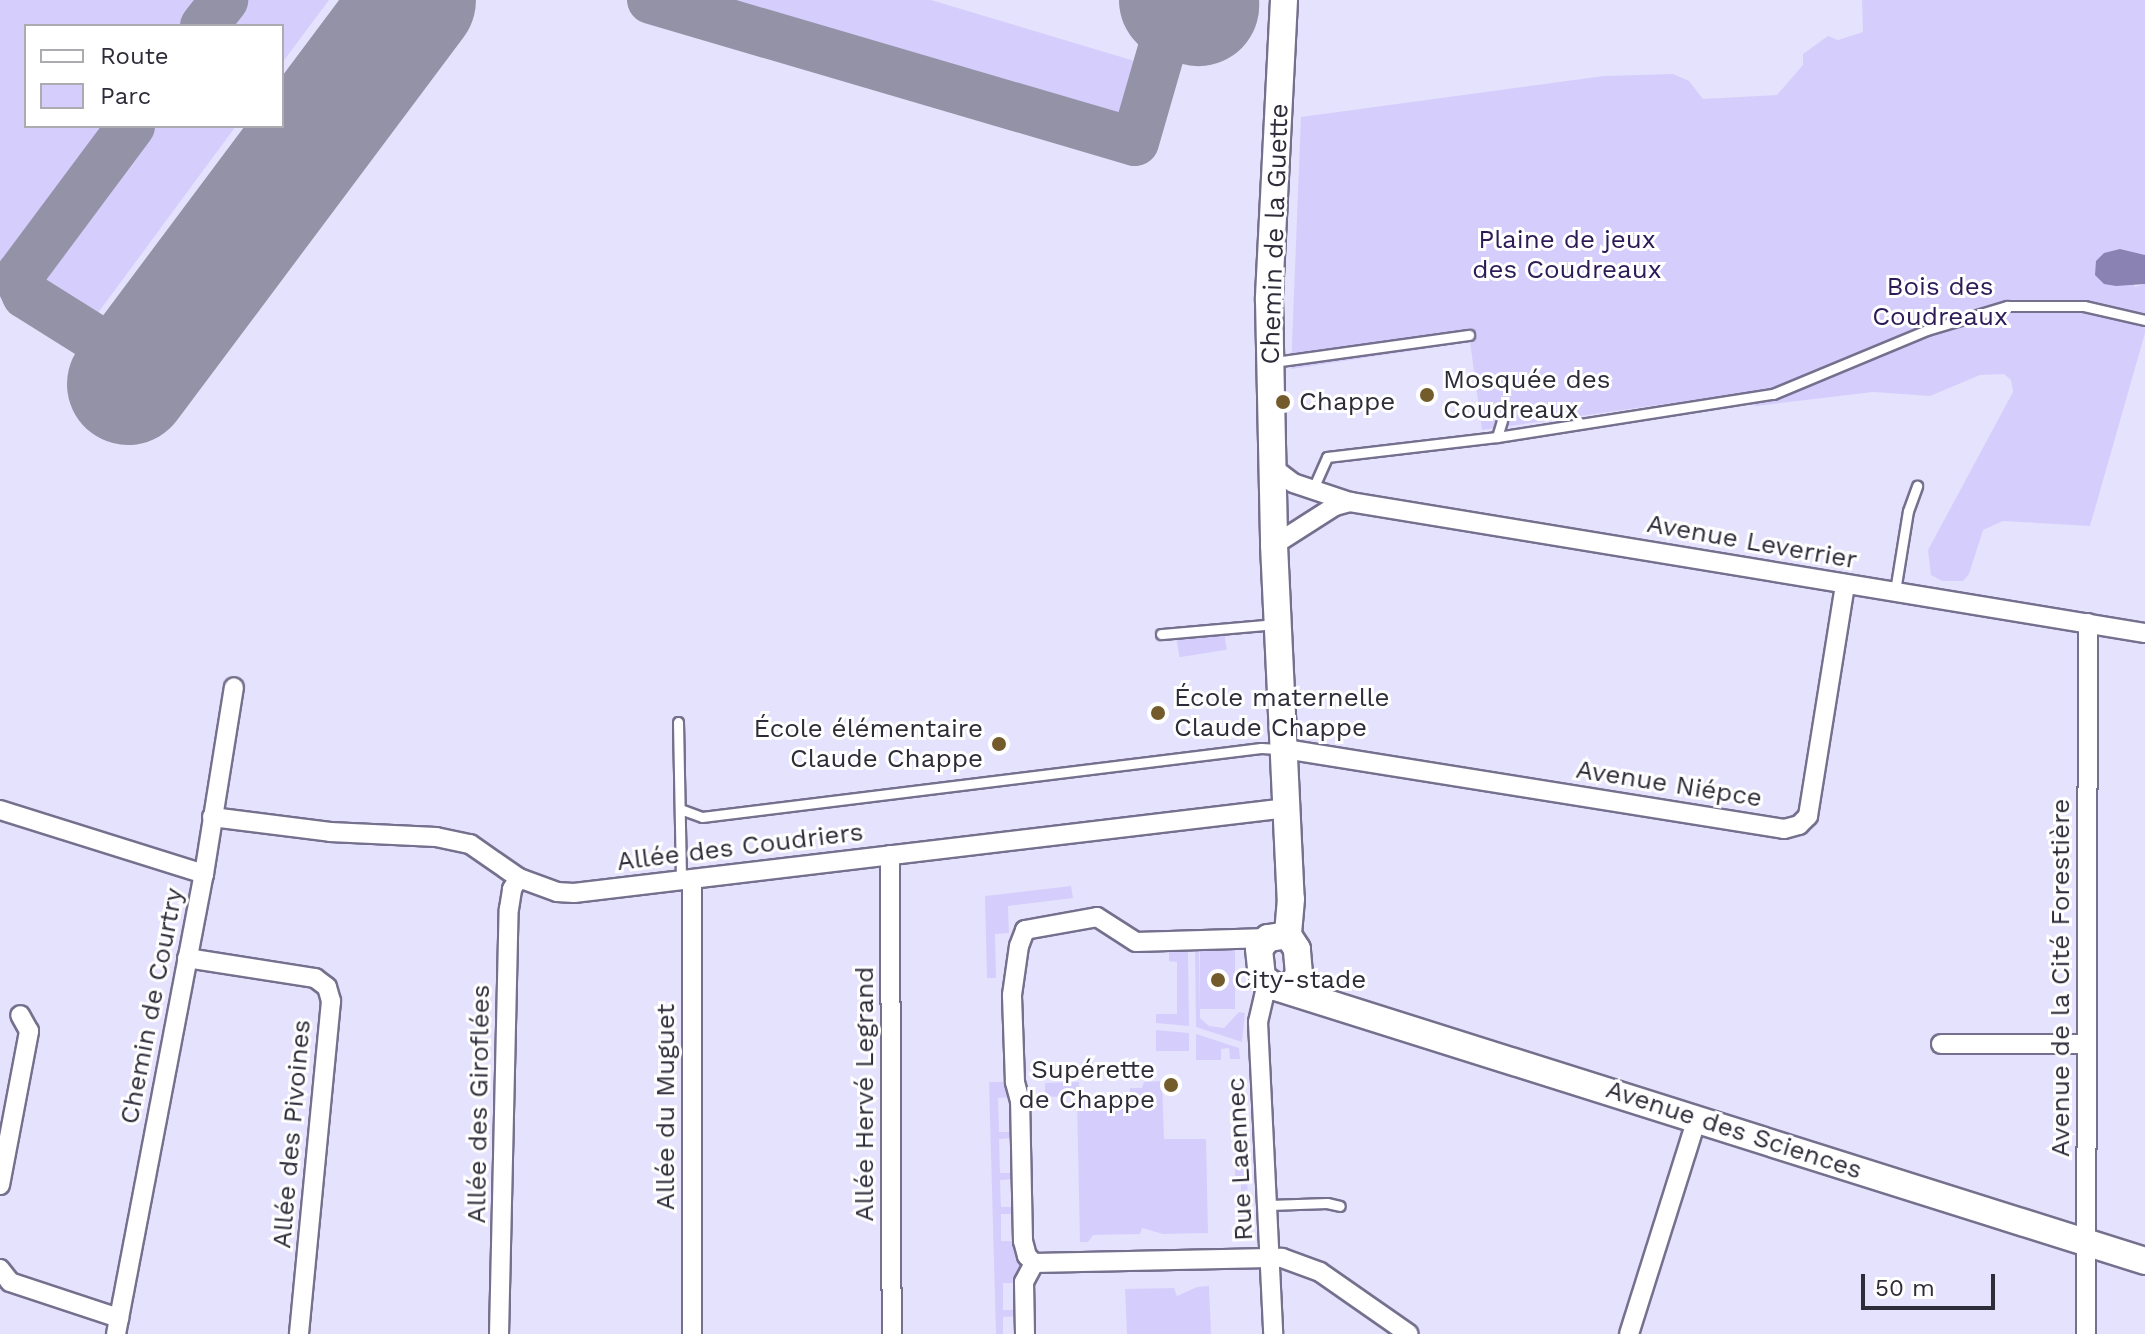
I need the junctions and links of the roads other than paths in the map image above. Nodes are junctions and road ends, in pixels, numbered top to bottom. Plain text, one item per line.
1 (1284, 0) edge
2 (2145, 320) edge
3 (1469, 335) dead end
4 (1270, 363) junction
5 (1502, 421) dead end
6 (1497, 437) junction
7 (1272, 467) junction
8 (1917, 486) dead end
9 (1312, 491) junction
10 (1350, 502) junction
11 (1313, 521) junction
12 (1274, 545) junction
13 (1845, 584) junction
14 (1895, 593) junction
15 (2088, 623) junction
16 (1279, 624) junction
17 (2145, 633) edge
18 (1161, 634) dead end
19 (234, 687) dead end
20 (678, 722) dead end
21 (1285, 749) junction
22 (1287, 808) junction
23 (680, 809) junction
24 (0, 810) edge
25 (212, 817) junction
26 (890, 855) junction
27 (204, 874) junction
28 (519, 878) junction
29 (686, 880) junction
30 (1278, 937) junction
31 (187, 958) junction
32 (1284, 982) junction
33 (20, 1015) dead end
34 (1941, 1044) dead end
35 (2087, 1044) junction
36 (1697, 1118) junction
37 (0, 1185) edge
38 (1269, 1205) junction
39 (1340, 1206) dead end
40 (2086, 1242) junction
41 (1271, 1258) junction
42 (2145, 1261) edge
43 (1034, 1263) junction
44 (0, 1269) edge
45 (117, 1326) edge
46 (299, 1334) edge
47 (499, 1334) edge
48 (692, 1334) edge
49 (892, 1334) edge
50 (1025, 1334) edge
51 (1273, 1334) edge
52 (1409, 1334) edge
53 (1629, 1334) edge
54 (2086, 1334) edge

1 - 4 street, Chemin de la Guette
2 - 6 lane
3 - 4 lane
4 - 7 street, Chemin de la Guette
5 - 6 lane
6 - 9 lane
7 - 9 street, Avenue Leverrier
7 - 12 street, Chemin de la Guette
8 - 14 lane
9 - 10 street, Avenue Leverrier
9 - 11 street
10 - 11 street
10 - 13 street, Avenue Leverrier
11 - 12 street
12 - 16 street, Chemin de la Guette
13 - 14 street, Avenue Leverrier
13 - 21 street, Avenue Niépce
14 - 15 street, Avenue Leverrier
15 - 17 street, Avenue Leverrier
15 - 35 street, Avenue de la Cité Forestière
16 - 18 lane
16 - 21 street, Chemin de la Guette
19 - 25 street, Chemin de Courtry
20 - 23 lane
21 - 22 street, Chemin de la Guette
21 - 23 lane
22 - 26 street, Allée des Coudriers
22 - 30 street, Chemin de la Guette
23 - 29 lane
24 - 27 street
25 - 27 street, Chemin de Courtry
25 - 28 street, Allée des Coudriers
26 - 29 street, Allée des Coudriers
26 - 49 street, Allée Hervé Legrand
27 - 31 street, Chemin de Courtry
28 - 29 street, Allée des Coudriers
28 - 47 street, Allée des Giroflées
29 - 48 street, Allée du Muguet
30 - 32 street
30 - 32 street
30 - 43 street
31 - 45 street, Chemin de Courtry
31 - 46 street, Allée des Pivoines
32 - 36 street, Avenue des Sciences
32 - 38 street, Rue Laennec
33 - 37 street
34 - 35 street
35 - 40 street, Avenue de la Cité Forestière
36 - 40 street, Avenue des Sciences
36 - 53 street
38 - 39 lane
38 - 41 street, Rue Laennec
40 - 42 street, Avenue des Sciences
40 - 54 street, Avenue de la Cité Forestière
41 - 43 street
41 - 51 street, Rue Laennec
41 - 52 street
43 - 50 street
44 - 45 street

